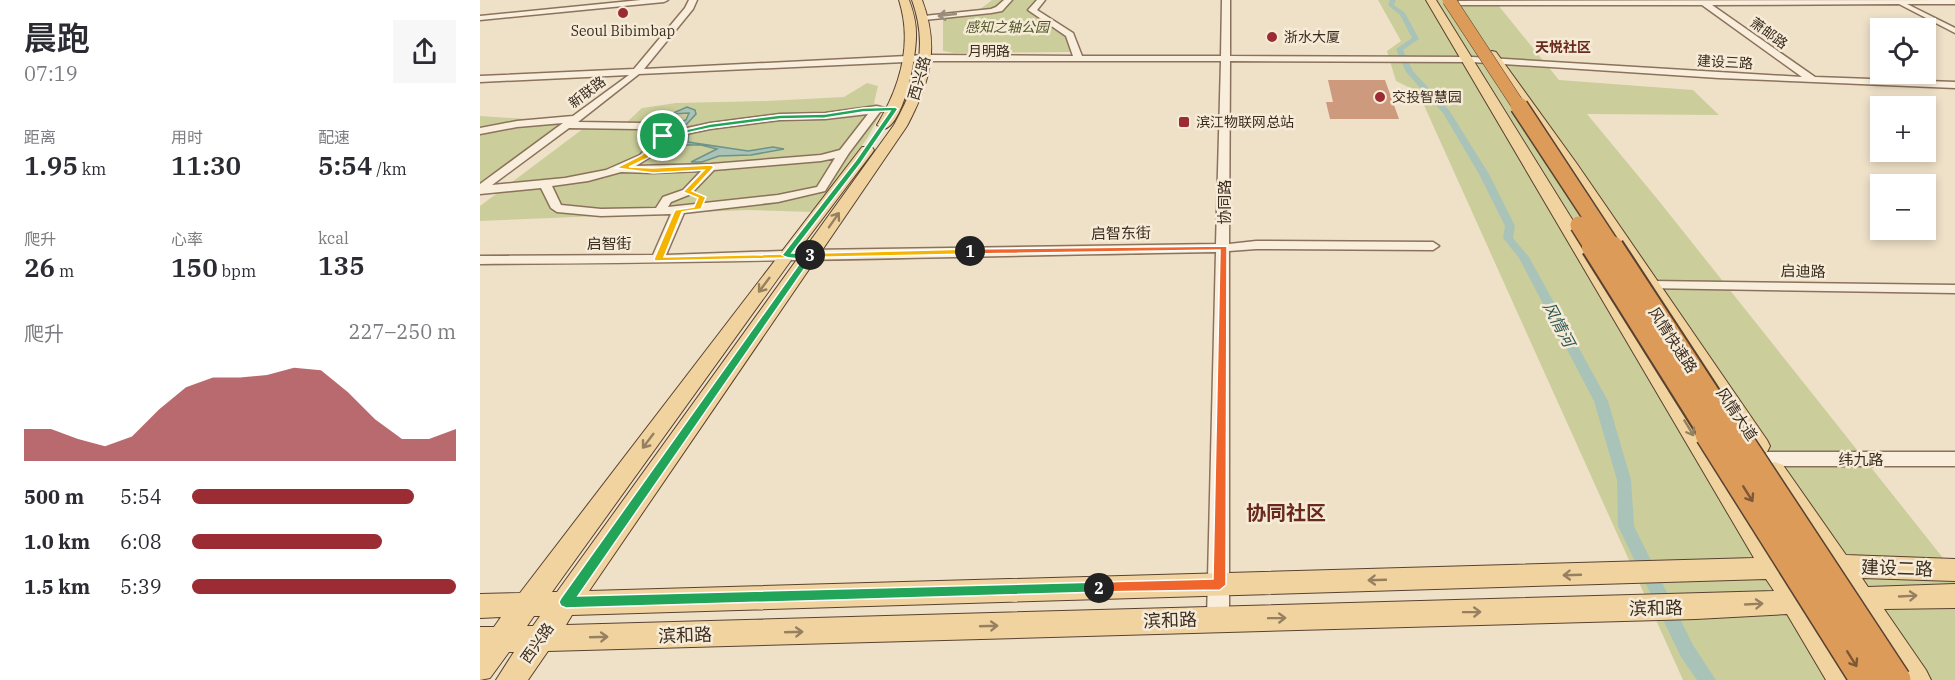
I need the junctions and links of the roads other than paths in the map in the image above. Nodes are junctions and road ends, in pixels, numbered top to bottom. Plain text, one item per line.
1 (664, 0) edge
2 (693, 0) edge
3 (904, 0) edge
4 (1008, 0) edge
5 (1041, 0) edge
6 (1226, 0) edge
7 (1431, 0) edge
8 (1452, 1) edge
9 (1894, 1) edge
10 (1700, 2) edge
11 (1955, 2) edge
12 (921, 9) edge
13 (480, 18) edge
14 (1955, 31) edge
15 (1078, 58) junction
16 (917, 62) junction
17 (1225, 62) junction
18 (1468, 62) junction
19 (1497, 62) junction
20 (634, 75) junction
21 (480, 79) edge
22 (1796, 79) junction
23 (1809, 83) junction
24 (480, 85) edge
25 (1955, 85) edge
26 (1955, 90) edge
27 (886, 109) junction
28 (571, 122) junction
29 (480, 131) edge
30 (668, 135) junction
31 (844, 152) junction
32 (711, 167) junction
33 (620, 168) junction
34 (544, 182) junction
35 (480, 189) edge
36 (687, 192) junction
37 (697, 209) junction
38 (679, 210) junction
39 (660, 211) junction
40 (1433, 246) dead end
41 (1224, 248) junction
42 (810, 254) junction
43 (786, 255) junction
44 (658, 259) junction
45 (480, 260) edge
46 (1651, 285) junction
47 (1955, 289) edge
48 (1767, 459) junction
49 (1955, 459) edge
50 (1839, 566) junction
51 (1773, 567) junction
52 (1955, 570) edge
53 (1220, 585) junction
54 (1955, 596) edge
55 (1861, 598) junction
56 (566, 602) junction
57 (1794, 602) junction
58 (527, 604) junction
59 (480, 606) edge
60 (1218, 619) junction
61 (491, 639) edge
62 (540, 639) junction
63 (480, 668) edge
64 (511, 680) edge
65 (1842, 680) edge
66 (1865, 680) edge
67 (1896, 680) edge
68 (1916, 680) edge

1 - 13 street
2 - 20 street, 新联路
3 - 16 main road, 西兴路
4 -> 12 street
5 - 15 street
6 - 17 street, 协同路
7 - 18 main road
8 - 10 street
8 - 19 main road, 风情大道
8 -> 66 highway, 风情快速路, bridge
8 - 67 highway, 风情快速路, bridge
9 - 10 street
9 - 11 street
9 - 14 street
10 - 22 street, 萧邮路
10 - 23 street, 萧邮路
12 - 16 main road, 西兴路
15 - 16 street, 月明路
15 - 17 street, 月明路
16 - 17 street, 月明路
16 - 20 street, 月明路
16 - 27 main road, 西兴路
42 -> 16 main road, 西兴路
17 - 18 street, 月明路
17 - 41 street, 协同路
18 - 19 street, 月明路
18 -> 51 main road
19 - 22 street, 建设三路
19 - 23 street, 建设三路
19 - 46 main road, 风情大道
20 - 21 street, 月明路
20 - 24 street, 月明路
20 - 28 street, 新联路
22 - 23 street, 建设三路
23 - 25 street, 建设三路
23 - 26 street, 建设三路
27 - 30 street
27 - 31 street
27 - 43 main road, 西兴路
28 - 29 street
28 - 30 street
28 - 35 street, 新联路
30 - 33 street
31 - 32 street
31 - 37 street
32 - 33 street
32 - 36 street
33 - 34 street
34 - 35 street
34 - 39 street
36 - 37 street
36 - 39 street
37 - 38 street
38 - 39 street
38 - 44 street
40 - 41 street, 启智东街
41 - 42 street, 启智东街
41 - 53 street, 协同路
42 - 43 street, 启智街
42 - 56 main road, 西兴路
43 - 44 street, 启智街
43 -> 58 main road, 西兴路
44 - 45 street, 启智街
46 - 47 street, 启迪路
46 - 48 main road, 风情大道
48 - 49 street, 纬九路
48 - 50 main road, 风情大道
50 - 51 main road
50 - 52 main road, 建设二路
50 - 55 main road, 风情大道
51 -> 53 main road
51 - 57 main road
53 - 56 main road
53 - 60 street, 协同路
55 -> 54 main road, 建设二路
55 - 57 main road, 滨和路
55 - 68 main road, 风情大道
56 - 58 main road
56 - 62 main road, 西兴路
60 -> 57 main road, 滨和路
57 - 65 main road
58 - 59 main road
58 - 61 main road, 西兴路
62 -> 60 main road, 滨和路
61 - 62 main road, 滨和路
61 - 63 main road, 西兴路
62 - 64 main road, 西兴路

